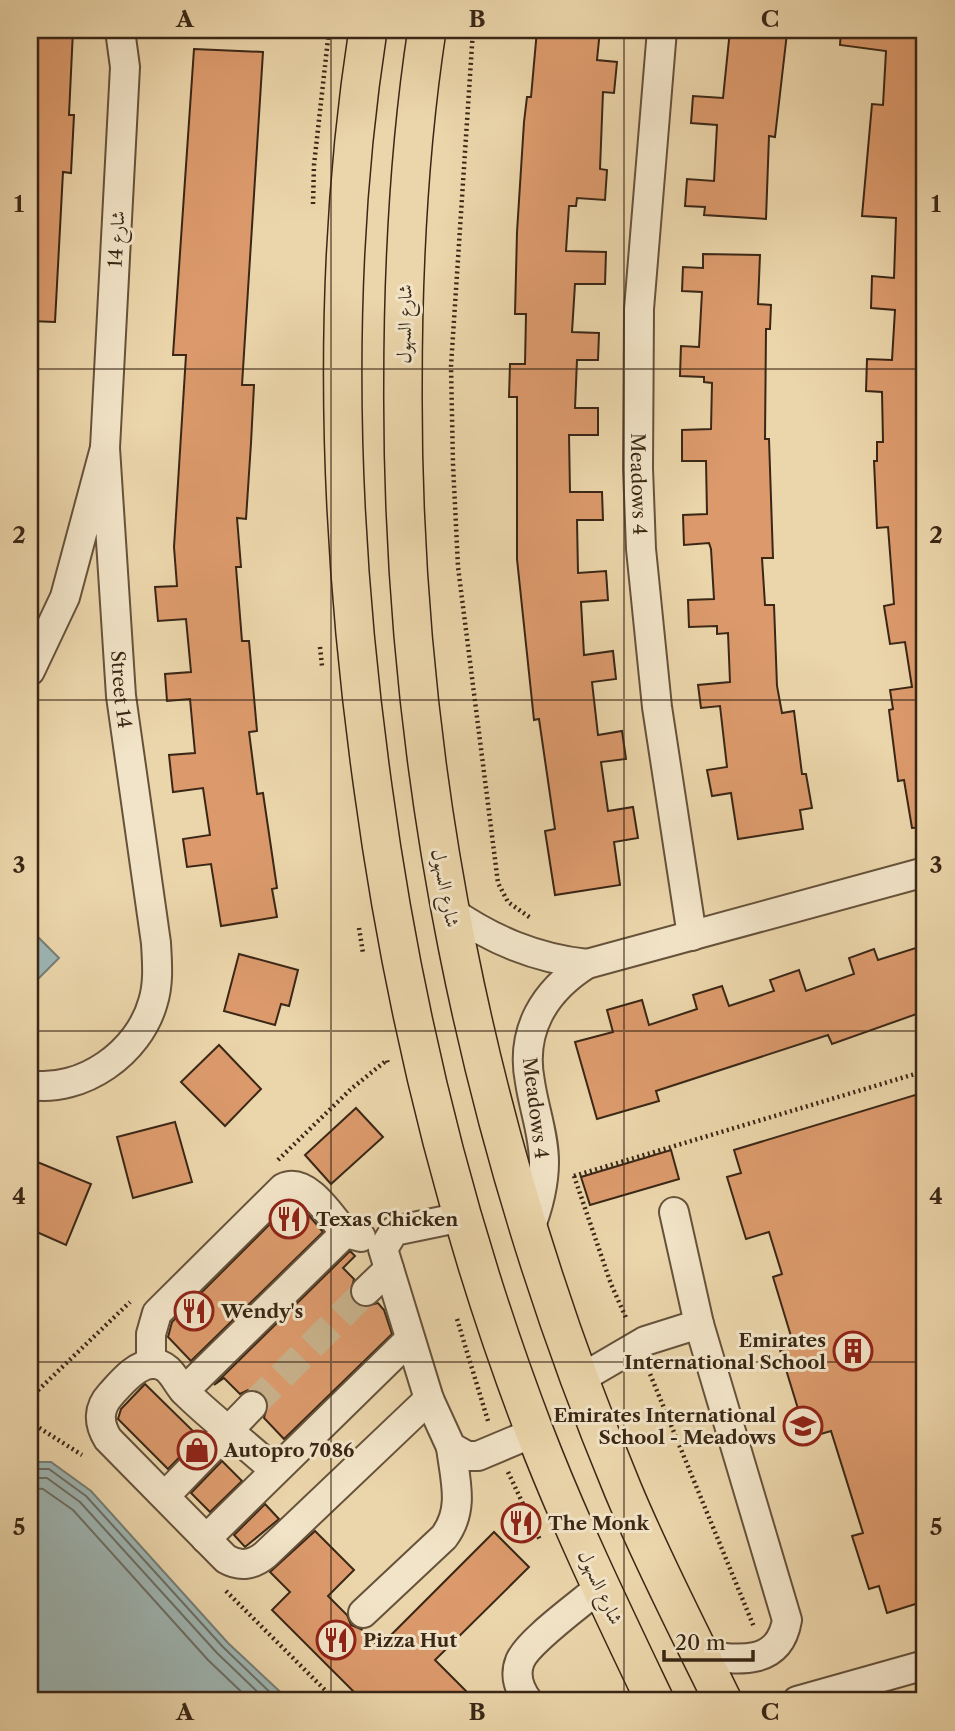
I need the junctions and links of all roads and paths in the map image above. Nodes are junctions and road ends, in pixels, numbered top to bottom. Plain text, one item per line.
1 (120, 30) edge
2 (368, 30) edge
3 (418, 30) edge
4 (427, 30) edge
5 (472, 30) edge
6 (662, 30) edge
7 (418, 86) junction
8 (105, 448) junction
9 (30, 671) edge
10 (925, 872) edge
11 (449, 910) junction
12 (692, 936) junction
13 (532, 954) junction
14 (587, 964) junction
15 (925, 1071) edge
16 (30, 1085) edge
17 (574, 1176) junction
18 (542, 1185) junction
19 (674, 1212) dead end
20 (462, 1217) junction
21 (529, 1231) junction
22 (345, 1233) junction
23 (387, 1255) junction
24 (366, 1291) tunnel mouth
25 (699, 1324) junction
26 (410, 1339) junction
27 (638, 1345) junction
28 (151, 1363) junction
29 (580, 1378) junction
30 (184, 1391) junction
31 (429, 1399) junction
32 (252, 1406) tunnel mouth
33 (230, 1429) junction
34 (535, 1433) junction
35 (451, 1447) junction
36 (274, 1470) junction
37 (164, 1496) junction
38 (206, 1539) junction
39 (600, 1587) junction
40 (363, 1613) dead end
41 (765, 1654) junction
42 (701, 1655) junction
43 (925, 1665) edge
44 (528, 1701) edge
45 (655, 1701) edge
46 (723, 1701) edge
47 (797, 1701) edge

1 - 8 street, شارع 14
2 - 20 main road, شارع السهول
3 - 7 main road
4 - 7 main road, شارع السهول
5 - 13 path
6 - 12 street, Meadows 4
7 - 11 main road, شارع السهول
8 - 9 street
8 - 16 street, Street 14
10 - 12 street, Meadows 4
11 - 13 street, Meadows 4
11 - 21 main road, شارع السهول
12 - 14 street, Meadows 4
13 - 14 street, Meadows 4
14 - 18 street, Meadows 4
15 - 17 path
17 - 18 path
17 - 27 path
18 - 21 street, Meadows 4
19 - 25 street
20 - 23 street
20 - 34 main road, شارع السهول
21 - 29 main road, شارع السهول
22 - 23 street
22 - 28 street
22 - 30 street
23 - 24 street
23 - 26 street
25 - 27 street
25 - 41 street
26 - 31 street
26 - 36 street
27 - 29 street
27 - 41 path
28 - 30 street
28 - 37 street
29 - 42 main road, شارع السهول
30 - 33 street
31 - 35 street
31 - 38 street
32 - 33 street
33 - 36 street
33 - 37 street
34 - 35 street
34 - 39 main road, شارع السهول
35 - 40 street
36 - 38 street
37 - 38 street
39 - 44 street
39 - 45 main road, شارع السهول
41 - 42 street
42 - 46 main road, شارع السهول
43 - 47 street

